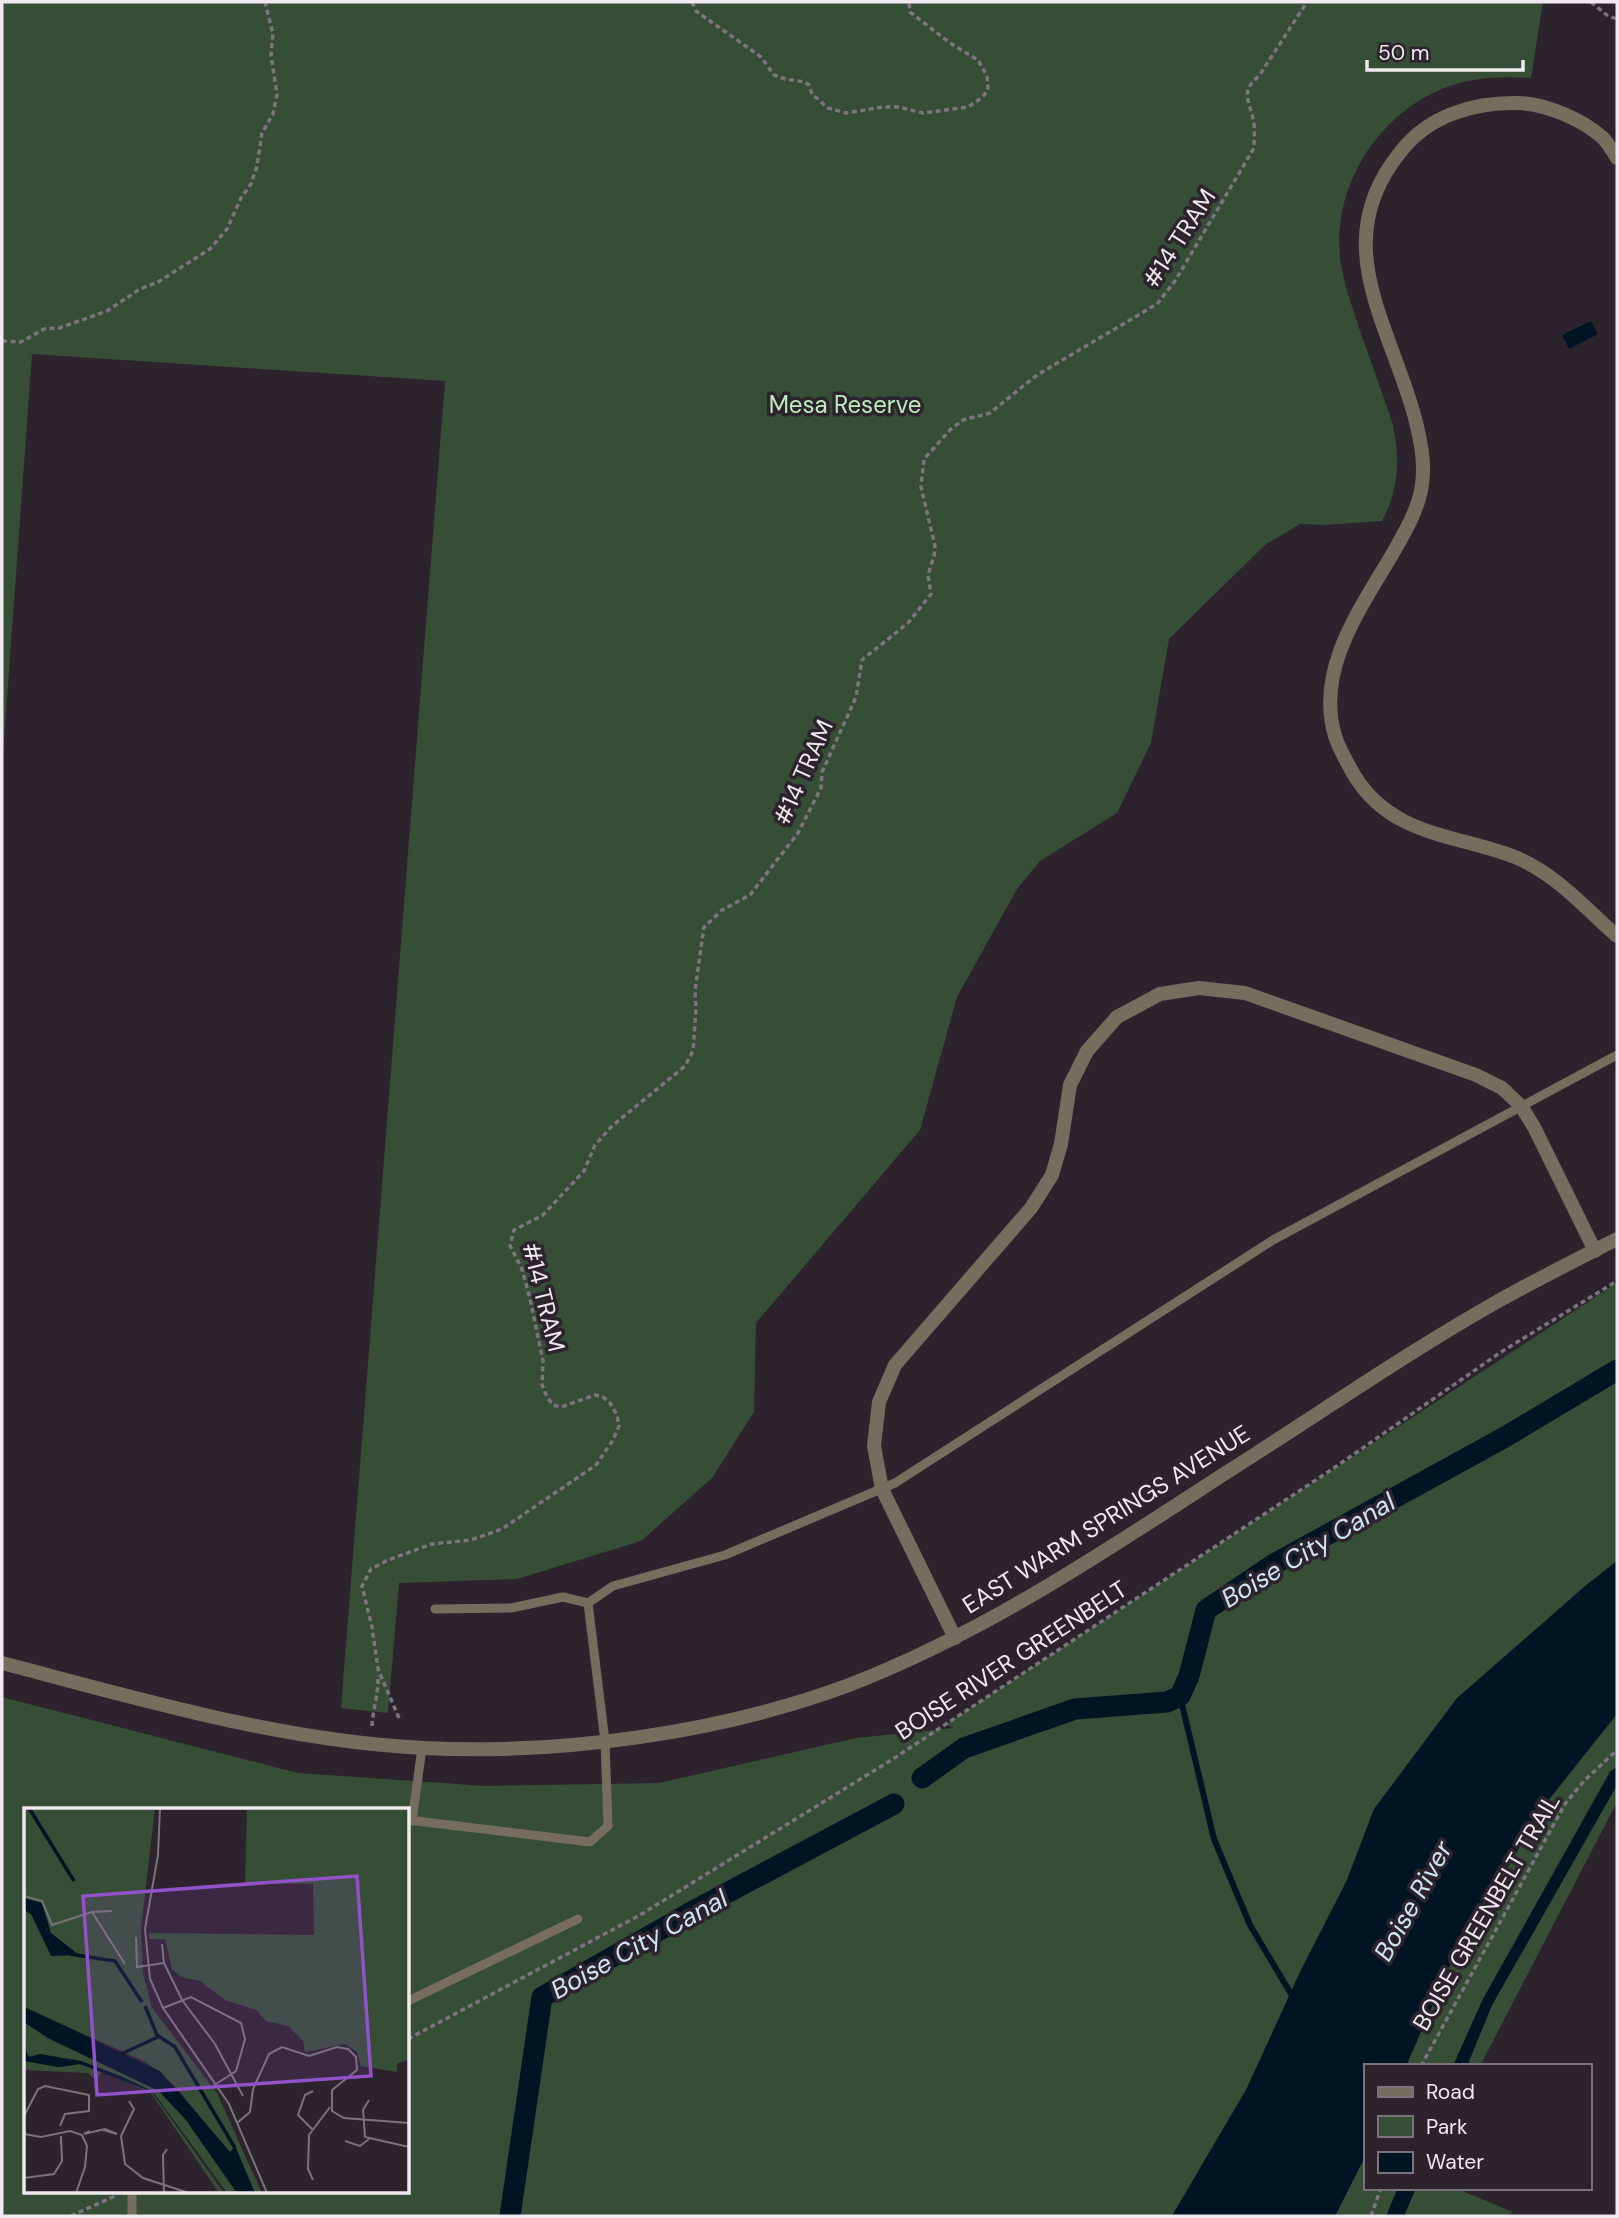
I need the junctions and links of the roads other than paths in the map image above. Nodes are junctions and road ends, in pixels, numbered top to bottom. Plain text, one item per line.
1 (1617, 158) edge
2 (1617, 936) edge
3 (1617, 1055) edge
4 (1521, 1107) junction
5 (1617, 1239) edge
6 (1595, 1251) junction
7 (882, 1489) junction
8 (588, 1604) junction
9 (435, 1609) dead end
10 (955, 1638) junction
11 (2, 1663) edge
12 (605, 1741) junction
13 (422, 1748) junction
14 (410, 1821) edge
15 (578, 1919) dead end
16 (410, 2000) edge
17 (132, 2194) edge
18 (132, 2216) edge

1 - 2 street
3 - 4 lane
4 - 6 street
4 - 7 lane
4 - 7 street
5 - 6 street, EAST WARM SPRINGS AVENUE
6 - 10 street, EAST WARM SPRINGS AVENUE
7 - 8 lane
7 - 10 street
8 - 9 lane
8 - 12 lane
10 - 12 street, EAST WARM SPRINGS AVENUE
11 - 13 street, EAST WARM SPRINGS AVENUE
12 - 13 street, EAST WARM SPRINGS AVENUE
12 - 14 lane
13 - 14 lane
15 - 16 lane
17 - 18 lane

